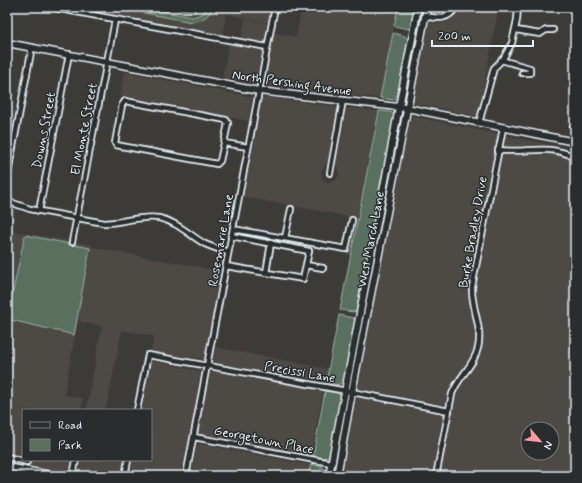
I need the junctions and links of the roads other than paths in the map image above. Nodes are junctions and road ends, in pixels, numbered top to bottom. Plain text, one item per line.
1 (49, 7) edge
2 (275, 7) edge
3 (418, 7) edge
4 (427, 7) edge
5 (456, 7) edge
6 (518, 7) edge
7 (425, 16) junction
8 (115, 20) junction
9 (516, 30) junction
10 (553, 30) dead end
11 (7, 43) edge
12 (32, 47) junction
13 (267, 47) junction
14 (69, 54) junction
15 (502, 60) junction
16 (107, 61) junction
17 (522, 73) dead end
18 (259, 91) junction
19 (344, 100) junction
20 (399, 106) junction
21 (407, 108) junction
22 (479, 123) junction
23 (503, 128) junction
24 (575, 142) edge
25 (224, 143) junction
26 (248, 147) junction
27 (498, 150) junction
28 (575, 157) edge
29 (330, 173) dead end
30 (7, 179) edge
31 (7, 201) edge
32 (291, 209) dead end
33 (39, 211) junction
34 (76, 219) junction
35 (352, 220) dead end
36 (233, 229) junction
37 (231, 236) junction
38 (285, 238) junction
39 (72, 242) dead end
40 (271, 243) junction
41 (228, 252) junction
42 (306, 265) junction
43 (226, 266) junction
44 (323, 268) dead end
45 (266, 273) junction
46 (207, 366) junction
47 (345, 390) junction
48 (352, 392) junction
49 (137, 409) edge
50 (449, 411) junction
51 (194, 437) junction
52 (7, 457) edge
53 (22, 461) edge
54 (23, 461) edge
55 (76, 461) edge
56 (128, 461) edge
57 (27, 462) dead end
58 (331, 463) junction
59 (7, 467) edge
60 (7, 474) edge
61 (18, 476) edge
62 (56, 476) edge
63 (73, 476) edge
64 (125, 476) edge
65 (186, 476) edge
66 (329, 476) edge
67 (337, 476) edge
68 (436, 476) edge

1 - 8 street
2 - 13 street, Rosemarie Lane
3 - 20 main road, West March Lane
4 - 7 main road, West March Lane
5 - 7 street
6 - 9 street
7 - 21 main road, West March Lane
8 - 13 street
8 - 16 street, El Monte Street
9 - 10 street
9 - 15 street
11 - 12 main road, North Pershing Avenue
12 - 14 main road, North Pershing Avenue
12 - 30 street
13 - 18 street, Rosemarie Lane
14 - 16 main road, North Pershing Avenue
14 - 33 street, Downs Street
15 - 17 street
15 - 22 street
16 - 18 main road, North Pershing Avenue
16 - 34 street, El Monte Street
18 - 19 main road, North Pershing Avenue
18 - 26 street, Rosemarie Lane
19 - 20 main road, North Pershing Avenue
19 - 29 street
20 - 21 main road, North Pershing Avenue
20 - 47 main road, West March Lane
21 - 22 main road, North Pershing Avenue
21 - 48 main road, West March Lane
22 - 23 main road, North Pershing Avenue
23 - 24 main road, North Pershing Avenue
23 - 27 street, Burke Bradley Drive
25 - 25 street
25 - 26 street
26 - 36 street, Rosemarie Lane
27 - 28 street
27 - 50 street, Burke Bradley Drive
31 - 33 street
32 - 38 street
33 - 34 street
34 - 39 street, El Monte Street
34 - 41 street
35 - 38 street
36 - 37 street, Rosemarie Lane
36 - 38 street
37 - 40 street
37 - 41 street, Rosemarie Lane
40 - 42 street
40 - 45 street
41 - 43 street, Rosemarie Lane
42 - 44 street
42 - 45 street
43 - 45 street
43 - 46 street, Rosemarie Lane
46 - 47 street, Precissi Lane
46 - 49 street, Precissi Lane
46 - 51 street, Rosemarie Lane
47 - 48 street, Precissi Lane
47 - 58 main road, West March Lane
48 - 50 street, Precissi Lane
48 - 67 main road, West March Lane
50 - 68 street, Burke Bradley Drive
51 - 58 street, Georgetown Place
51 - 65 street, Rosemarie Lane
52 - 53 street
54 - 57 street
55 - 63 street
56 - 64 street
58 - 66 main road, West March Lane
59 - 62 main road
60 - 61 main road

